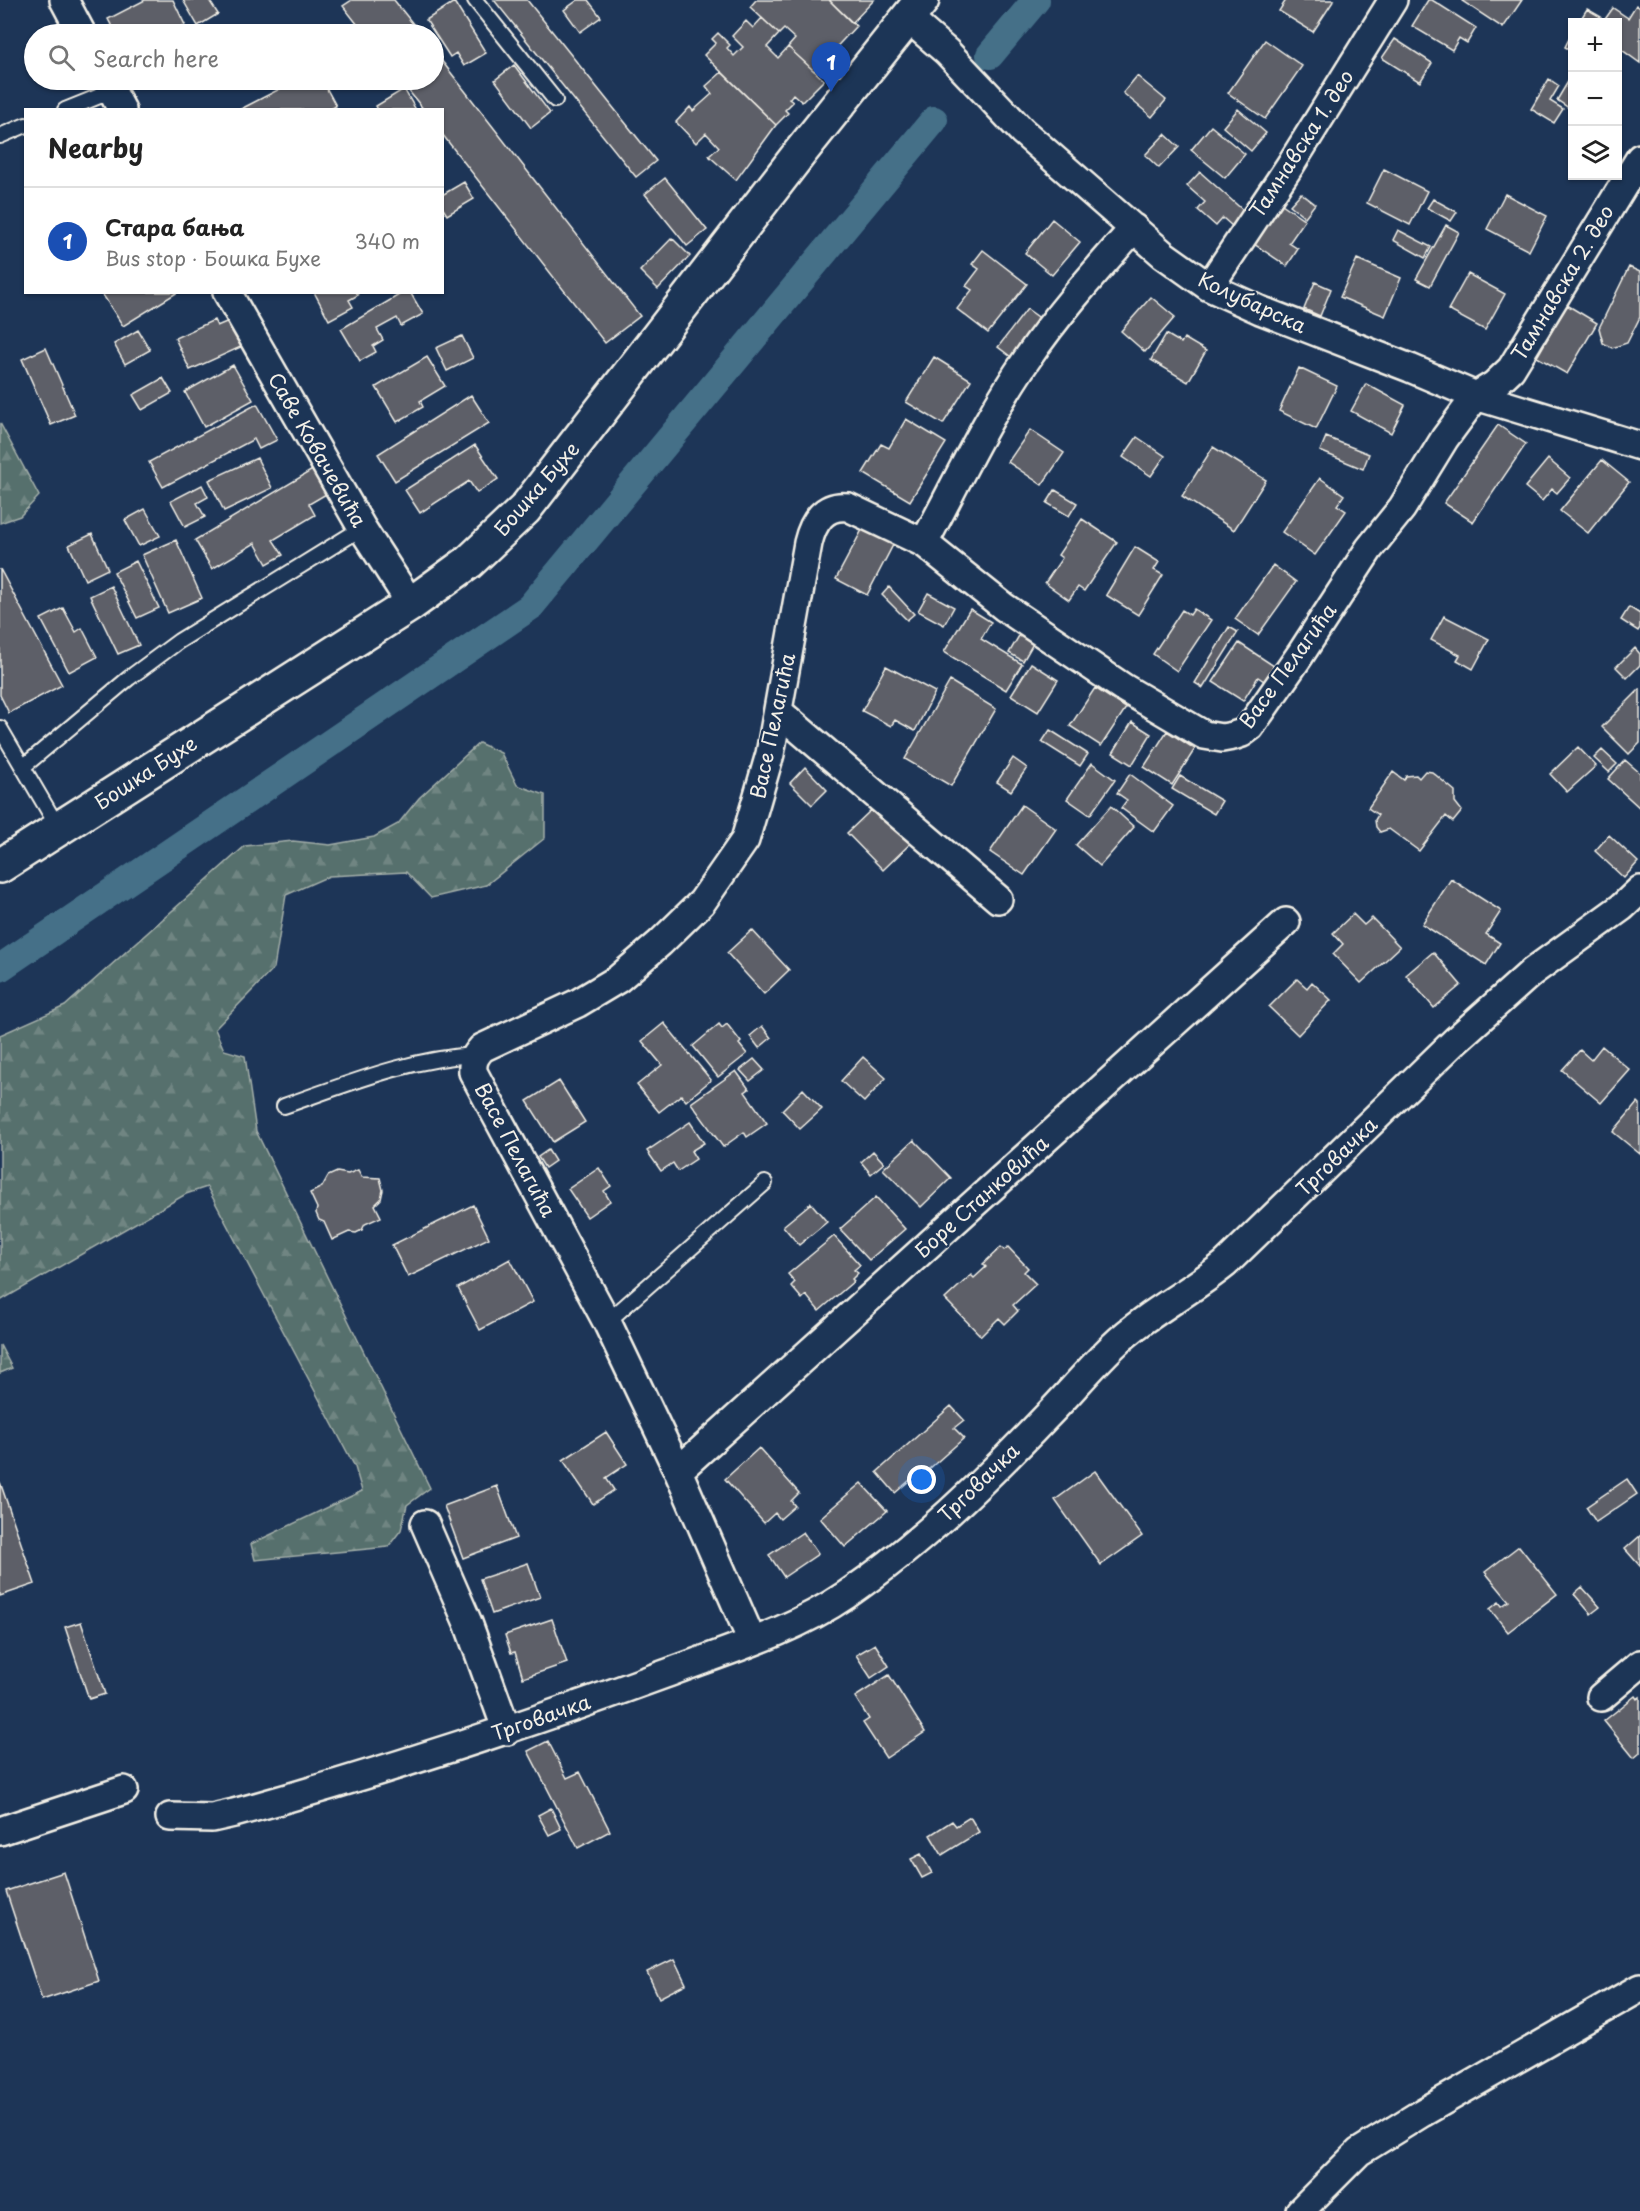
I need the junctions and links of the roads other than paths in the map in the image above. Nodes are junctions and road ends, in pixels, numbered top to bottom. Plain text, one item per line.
1 (64, 0) edge
2 (475, 0) edge
3 (1393, 0) edge
4 (915, 9) edge
5 (77, 24) edge
6 (113, 93) edge
7 (555, 100) dead end
8 (71, 108) edge
9 (24, 126) edge
10 (0, 136) edge
11 (1640, 158) edge
12 (1134, 228) junction
13 (1209, 287) junction
14 (228, 294) edge
15 (1476, 396) junction
16 (1640, 446) edge
17 (362, 528) junction
18 (924, 543) junction
19 (411, 604) junction
20 (779, 712) junction
21 (0, 728) edge
22 (23, 767) junction
23 (59, 829) junction
24 (0, 866) edge
25 (1640, 890) edge
26 (998, 899) dead end
27 (1286, 922) dead end
28 (476, 1055) junction
29 (284, 1106) dead end
30 (765, 1183) dead end
31 (607, 1322) junction
32 (678, 1471) junction
33 (425, 1524) dead end
34 (752, 1641) junction
35 (1640, 1664) edge
36 (1601, 1697) dead end
37 (507, 1731) junction
38 (124, 1790) dead end
39 (170, 1817) dead end
40 (0, 1831) edge
41 (1640, 1988) edge
42 (1300, 2211) edge

1 - 5 street
2 - 7 lane
3 - 13 street, Тамнавска 1. део
4 - 12 street, Колубарска
4 - 19 main road, Бошка Бухе
6 - 8 lane
9 - 10 lane
11 - 15 street, Тамнавска 2. део
12 - 13 street, Колубарска
12 - 18 street
13 - 15 street, Колубарска
14 - 17 street, Саве Ковачевића
15 - 16 street, Колубарска
15 - 18 street, Васе Пелагића
17 - 19 street, Саве Ковачевића
17 - 22 lane
18 - 20 street, Васе Пелагића
19 - 23 main road, Бошка Бухе
20 - 26 street
20 - 28 street, Васе Пелагића
21 - 22 lane
22 - 23 lane
23 - 24 main road, Бошка Бухе
25 - 34 street, Трговачка
27 - 32 street, Боре Станковића
28 - 29 lane
28 - 31 street, Васе Пелагића
30 - 31 lane
31 - 32 street, Васе Пелагића
32 - 34 street, Васе Пелагића
33 - 37 street
34 - 37 street, Трговачка
35 - 36 street
37 - 39 street, Трговачка
38 - 40 street
41 - 42 street

